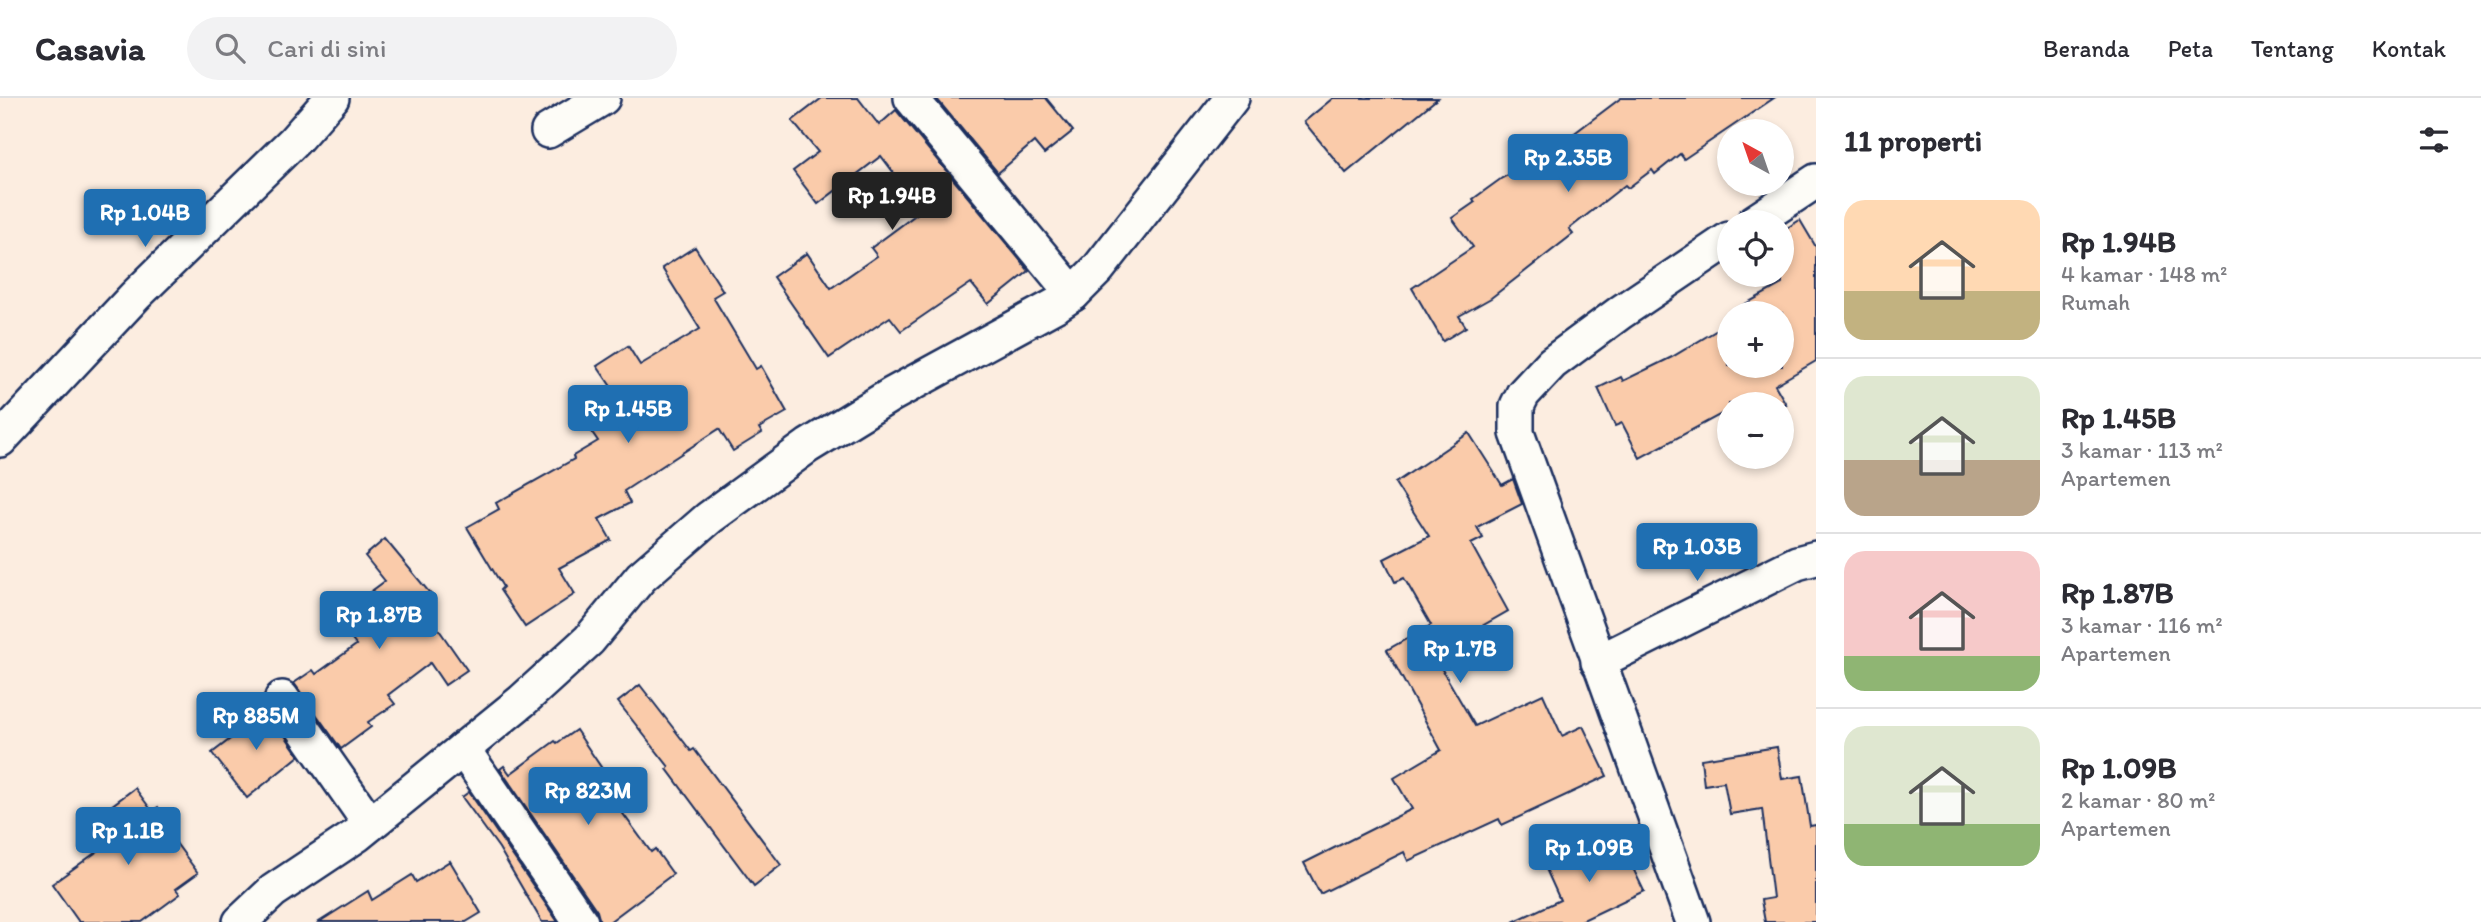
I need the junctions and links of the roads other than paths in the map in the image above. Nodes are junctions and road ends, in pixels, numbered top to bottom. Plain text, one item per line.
1 (332, 98) edge
2 (603, 98) edge
3 (911, 98) edge
4 (1232, 98) edge
5 (548, 131) dead end
6 (1816, 181) edge
7 (1772, 210) edge
8 (1717, 247) edge
9 (1073, 294) junction
10 (0, 440) edge
11 (1816, 558) edge
12 (1598, 662) junction
13 (282, 698) dead end
14 (463, 749) junction
15 (370, 824) junction
16 (240, 922) edge
17 (581, 922) edge
18 (1693, 922) edge

1 - 10 street
2 - 5 street
3 - 9 street
4 - 9 street
6 - 7 street
8 - 12 street
9 - 14 street
11 - 12 street
12 - 18 street
13 - 15 street
14 - 15 street
14 - 17 street
15 - 16 street

